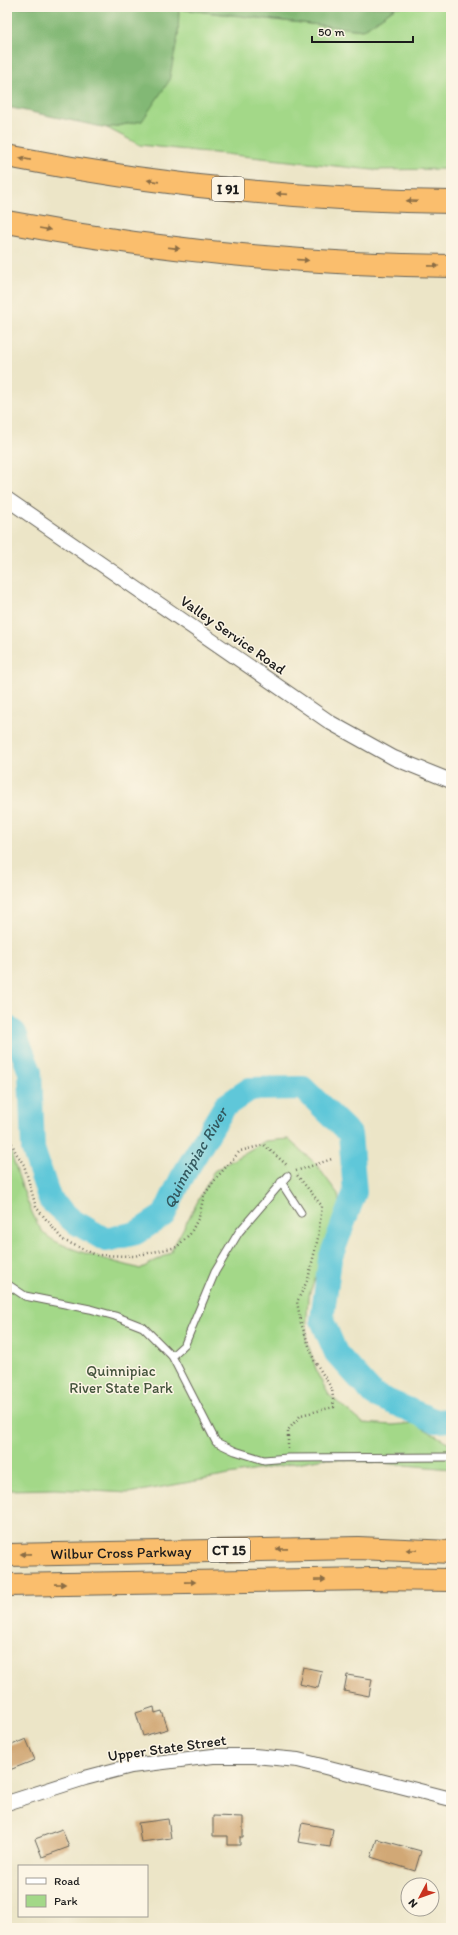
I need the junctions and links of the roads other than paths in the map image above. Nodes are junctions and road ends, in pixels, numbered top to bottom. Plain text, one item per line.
1 (7, 156) edge
2 (451, 202) edge
3 (7, 222) edge
4 (451, 266) edge
5 (7, 499) edge
6 (451, 781) edge
7 (287, 1176) road end
8 (281, 1182) junction
9 (301, 1213) dead end
10 (7, 1284) edge
11 (172, 1356) junction
12 (451, 1457) edge
13 (451, 1552) edge
14 (7, 1555) edge
15 (451, 1580) edge
16 (7, 1585) edge
17 (451, 1799) edge
18 (7, 1803) edge

2 -> 1 highway, I 91
3 -> 4 highway
5 - 6 street, Valley Service Road
7 - 8 lane
8 - 9 lane
8 - 11 lane
10 - 11 lane
11 - 12 lane
13 -> 14 highway, Wilbur Cross Parkway / CT 15
16 -> 15 highway, Wilbur Cross Parkway / CT 15
17 - 18 street, Upper State Street

